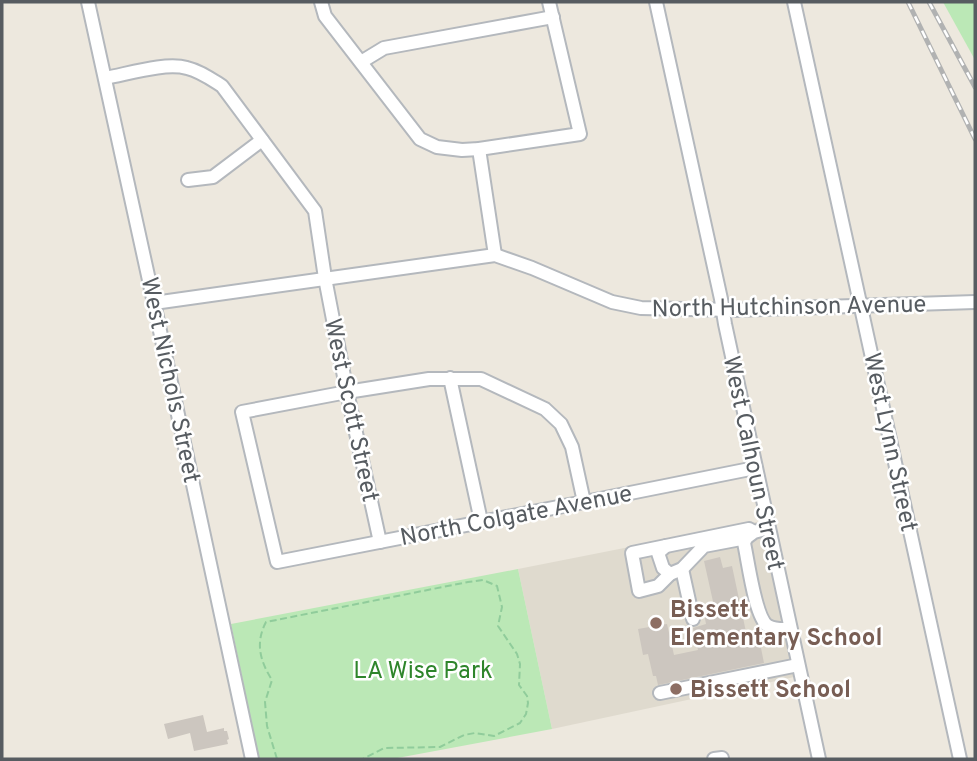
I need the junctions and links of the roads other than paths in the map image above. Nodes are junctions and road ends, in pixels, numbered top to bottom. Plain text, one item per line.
1 (88, 2) edge
2 (321, 2) edge
3 (549, 2) edge
4 (656, 2) edge
5 (794, 2) edge
6 (553, 17) junction
7 (361, 62) junction
8 (105, 78) junction
9 (262, 140) junction
10 (479, 149) junction
11 (188, 180) dead end
12 (495, 255) junction
13 (325, 278) junction
14 (975, 302) edge
15 (154, 303) junction
16 (862, 306) junction
17 (723, 310) junction
18 (450, 378) junction
19 (347, 392) junction
20 (755, 468) junction
21 (584, 502) junction
22 (481, 521) junction
23 (768, 528) junction
24 (750, 535) junction
25 (380, 542) junction
26 (666, 546) junction
27 (676, 572) junction
28 (693, 619) dead end
29 (790, 629) junction
30 (798, 665) junction
31 (660, 693) dead end
32 (252, 759) edge
33 (819, 759) edge
34 (960, 759) edge

1 - 8 street, West Nichols Street
2 - 7 street
3 - 6 street
4 - 17 street, West Calhoun Street
5 - 16 street, West Lynn Street
6 - 7 street
6 - 10 street
7 - 10 street
8 - 9 street, West Scott Street
8 - 15 street, West Nichols Street
9 - 11 street
9 - 13 street, West Scott Street
10 - 12 street
12 - 13 street, North Hutchinson Avenue
12 - 17 street, North Hutchinson Avenue
13 - 15 street, North Hutchinson Avenue
13 - 19 street, West Scott Street
14 - 16 street, North Hutchinson Avenue
15 - 32 street, West Nichols Street
16 - 17 street, North Hutchinson Avenue
16 - 34 street, West Lynn Street
17 - 20 street, West Calhoun Street
18 - 19 street
18 - 21 street
18 - 22 street
19 - 25 street, West Scott Street
19 - 25 street, North Colgate Avenue
20 - 21 street, North Colgate Avenue
20 - 23 street, West Calhoun Street
21 - 22 street, North Colgate Avenue
22 - 25 street, North Colgate Avenue
23 - 24 street
23 - 29 street, West Calhoun Street
24 - 26 street
24 - 27 street
24 - 29 street
26 - 27 street
26 - 27 street
27 - 28 street
29 - 30 street, West Calhoun Street
30 - 31 street
30 - 33 street, West Calhoun Street

